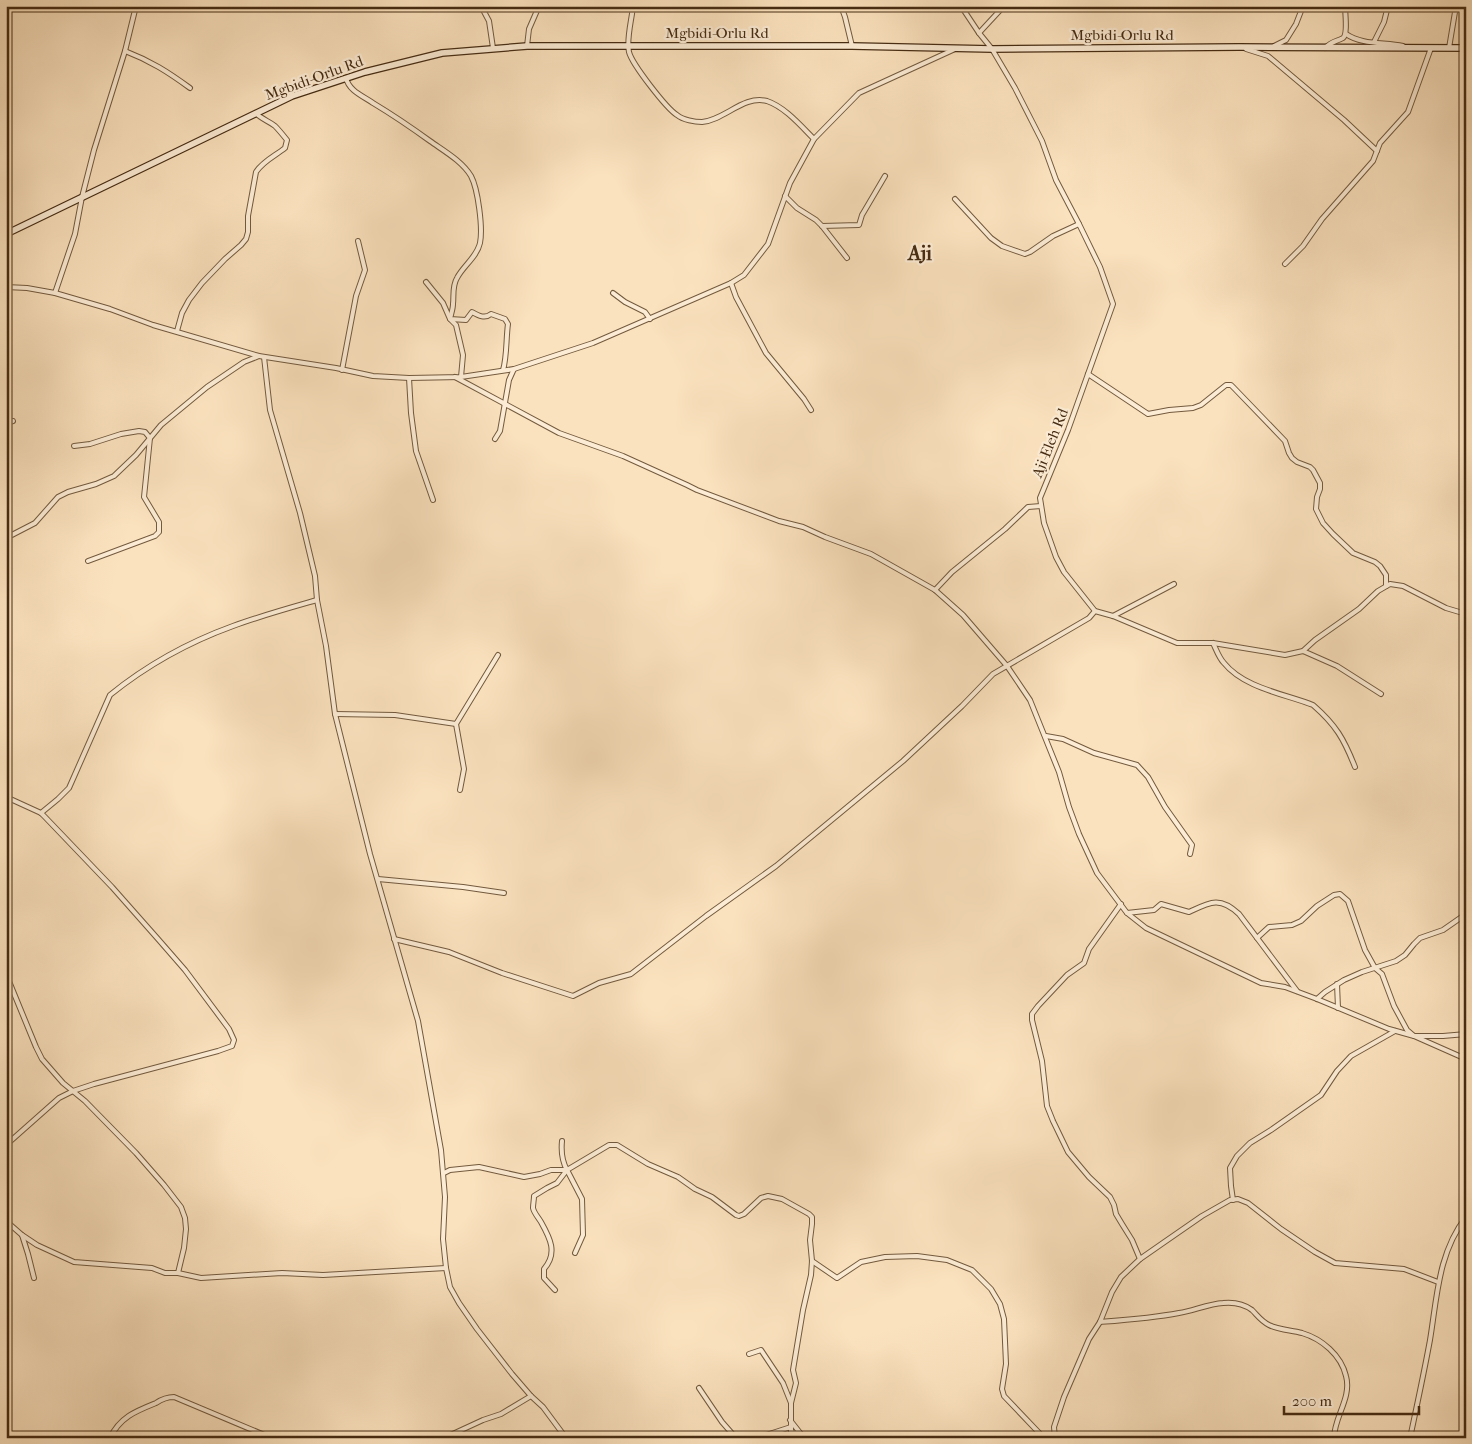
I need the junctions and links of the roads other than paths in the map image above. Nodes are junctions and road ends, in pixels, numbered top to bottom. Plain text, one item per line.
1 (136, 6) edge
2 (482, 6) edge
3 (538, 6) edge
4 (633, 6) edge
5 (841, 6) edge
6 (961, 6) edge
7 (1004, 6) edge
8 (1303, 6) edge
9 (1345, 6) edge
10 (1388, 6) edge
11 (1456, 6) edge
12 (978, 34) junction
13 (1346, 34) junction
14 (1374, 42) junction
15 (628, 45) junction
16 (527, 46) junction
17 (852, 46) junction
18 (1239, 47) junction
19 (1272, 47) junction
20 (493, 48) junction
21 (957, 48) junction
22 (1325, 48) junction
23 (1416, 48) junction
24 (1431, 48) junction
25 (1449, 48) junction
26 (1466, 48) edge
27 (992, 49) junction
28 (125, 52) junction
29 (346, 78) junction
30 (190, 88) dead end
31 (256, 113) junction
32 (814, 139) junction
33 (1377, 151) junction
34 (885, 176) dead end
35 (785, 196) junction
36 (82, 197) junction
37 (955, 199) dead end
38 (1079, 224) junction
39 (822, 226) junction
40 (6, 234) edge
41 (358, 241) dead end
42 (847, 258) dead end
43 (1285, 264) dead end
44 (426, 282) dead end
45 (731, 283) junction
46 (6, 287) edge
47 (55, 293) junction
48 (613, 293) dead end
49 (450, 319) junction
50 (650, 319) junction
51 (177, 331) junction
52 (259, 356) junction
53 (264, 357) junction
54 (514, 369) junction
55 (342, 370) junction
56 (503, 370) junction
57 (1088, 374) junction
58 (455, 377) junction
59 (461, 377) junction
60 (409, 378) junction
61 (504, 404) junction
62 (811, 410) dead end
63 (13, 421) dead end
64 (6, 423) edge
65 (150, 438) junction
66 (495, 440) dead end
67 (74, 446) dead end
68 (433, 500) dead end
69 (1041, 506) junction
70 (6, 538) edge
71 (88, 561) dead end
72 (1174, 584) dead end
73 (1386, 586) junction
74 (935, 590) junction
75 (317, 600) junction
76 (1095, 610) junction
77 (1466, 614) edge
78 (1112, 616) junction
79 (1213, 643) junction
80 (1303, 651) junction
81 (498, 655) dead end
82 (1008, 666) junction
83 (1381, 694) dead end
84 (334, 714) junction
85 (456, 724) junction
86 (1046, 736) junction
87 (1355, 767) dead end
88 (460, 790) dead end
89 (6, 797) edge
90 (41, 813) junction
91 (1190, 854) dead end
92 (378, 878) junction
93 (504, 893) dead end
94 (1121, 904) junction
95 (1127, 913) junction
96 (1466, 914) edge
97 (1257, 938) junction
98 (394, 939) junction
99 (1375, 968) junction
100 (6, 974) edge
101 (1337, 984) junction
102 (1299, 993) junction
103 (1317, 998) junction
104 (1338, 1008) junction
105 (1395, 1031) junction
106 (1466, 1034) edge
107 (1414, 1036) junction
108 (1466, 1059) edge
109 (74, 1091) junction
110 (562, 1142) dead end
111 (6, 1145) edge
112 (567, 1170) junction
113 (444, 1173) junction
114 (1233, 1200) junction
115 (1466, 1217) edge
116 (6, 1221) edge
117 (22, 1235) junction
118 (574, 1253) dead end
119 (1140, 1259) junction
120 (812, 1261) junction
121 (446, 1268) junction
122 (178, 1273) junction
123 (34, 1278) dead end
124 (1438, 1282) junction
125 (555, 1290) dead end
126 (1100, 1322) junction
127 (749, 1354) dead end
128 (699, 1388) dead end
129 (531, 1396) junction
130 (791, 1403) junction
131 (790, 1420) junction
132 (791, 1429) junction
133 (801, 1434) junction
134 (267, 1437) edge
135 (110, 1438) edge
136 (275, 1438) edge
137 (444, 1438) edge
138 (566, 1438) edge
139 (736, 1438) edge
140 (757, 1438) edge
141 (790, 1438) edge
142 (807, 1438) edge
143 (1044, 1438) edge
144 (1055, 1438) edge
145 (1334, 1438) edge
146 (1410, 1438) edge

1 - 28 street
2 - 20 street
3 - 16 street
4 - 15 street
5 - 17 street
6 - 12 street, Aji-Eleh Rd
7 - 12 street
8 - 19 street
9 - 13 street
10 - 14 street
11 - 25 street
12 - 27 street, Aji-Eleh Rd
13 - 14 street
13 - 22 street
14 - 23 street
15 - 16 main road, Mgbidi-Orlu Rd
15 - 17 main road, Mgbidi-Orlu Rd
15 - 32 street
16 - 20 main road, Mgbidi-Orlu Rd
17 - 21 main road, Mgbidi-Orlu Rd
18 - 19 main road, Mgbidi-Orlu Rd
18 - 27 main road, Mgbidi-Orlu Rd
18 - 33 street
19 - 22 main road, Mgbidi-Orlu Rd
20 - 29 main road, Mgbidi-Orlu Rd
21 - 27 main road, Mgbidi-Orlu Rd
21 - 32 street
22 - 23 main road, Mgbidi-Orlu Rd
23 - 24 main road, Mgbidi-Orlu Rd
24 - 25 main road, Mgbidi-Orlu Rd
24 - 33 street
25 - 26 main road, Mgbidi-Orlu Rd
27 - 38 street, Aji-Eleh Rd
28 - 30 street
28 - 36 street
29 - 31 main road, Mgbidi-Orlu Rd
29 - 49 street
31 - 36 main road, Mgbidi-Orlu Rd
31 - 51 street
32 - 35 street
33 - 43 street
34 - 39 street
35 - 39 street
35 - 45 street
36 - 40 main road, Mgbidi-Orlu Rd
36 - 47 street
37 - 38 street
38 - 57 street, Aji-Eleh Rd
39 - 42 street
41 - 55 street
44 - 49 street
45 - 50 street
45 - 62 street
46 - 47 street
47 - 51 street
48 - 50 street
49 - 56 street
49 - 59 street
50 - 54 street
51 - 52 street
52 - 53 street
52 - 65 street
53 - 55 street
53 - 75 street
54 - 56 street
54 - 61 street
55 - 60 street
56 - 59 street
57 - 69 street, Aji-Eleh Rd
57 - 73 street
58 - 59 street
58 - 60 street
58 - 61 street
60 - 68 street
61 - 66 street
61 - 74 street
63 - 64 street
65 - 67 street
65 - 70 street
65 - 71 street
69 - 74 street
69 - 76 street, Aji-Eleh Rd
72 - 78 street
73 - 77 street
73 - 80 street
74 - 82 street
75 - 84 street
75 - 90 street
76 - 78 street
76 - 82 street
78 - 79 street
79 - 80 street
79 - 87 street
80 - 83 street
81 - 85 street
82 - 86 street
82 - 98 street
84 - 85 street
84 - 92 street
85 - 88 street
86 - 91 street
86 - 94 street
89 - 90 street
90 - 109 street
92 - 93 street
92 - 98 street
94 - 95 street
94 - 119 street
95 - 97 street
95 - 102 street
96 - 99 street
97 - 99 street
97 - 102 street
98 - 113 street
99 - 101 street
99 - 107 street
100 - 109 street
101 - 103 street
101 - 104 street
102 - 103 street
103 - 104 street
104 - 105 street
105 - 107 street
105 - 114 street
106 - 107 street
107 - 108 street
109 - 111 street
109 - 122 street
110 - 112 street
112 - 113 street
112 - 118 street
112 - 120 street
112 - 125 street
113 - 121 street
114 - 119 street
114 - 124 street
115 - 124 street
116 - 117 street
117 - 122 street
117 - 123 street
119 - 126 street
120 - 130 street
120 - 143 street
121 - 122 street
121 - 129 street
124 - 146 street
126 - 144 street
126 - 145 street
127 - 130 street
128 - 139 street
129 - 137 street
129 - 138 street
130 - 131 street
131 - 132 street
131 - 133 street
132 - 133 street
132 - 140 street
132 - 141 street
133 - 142 street
134 - 135 street
134 - 136 street

